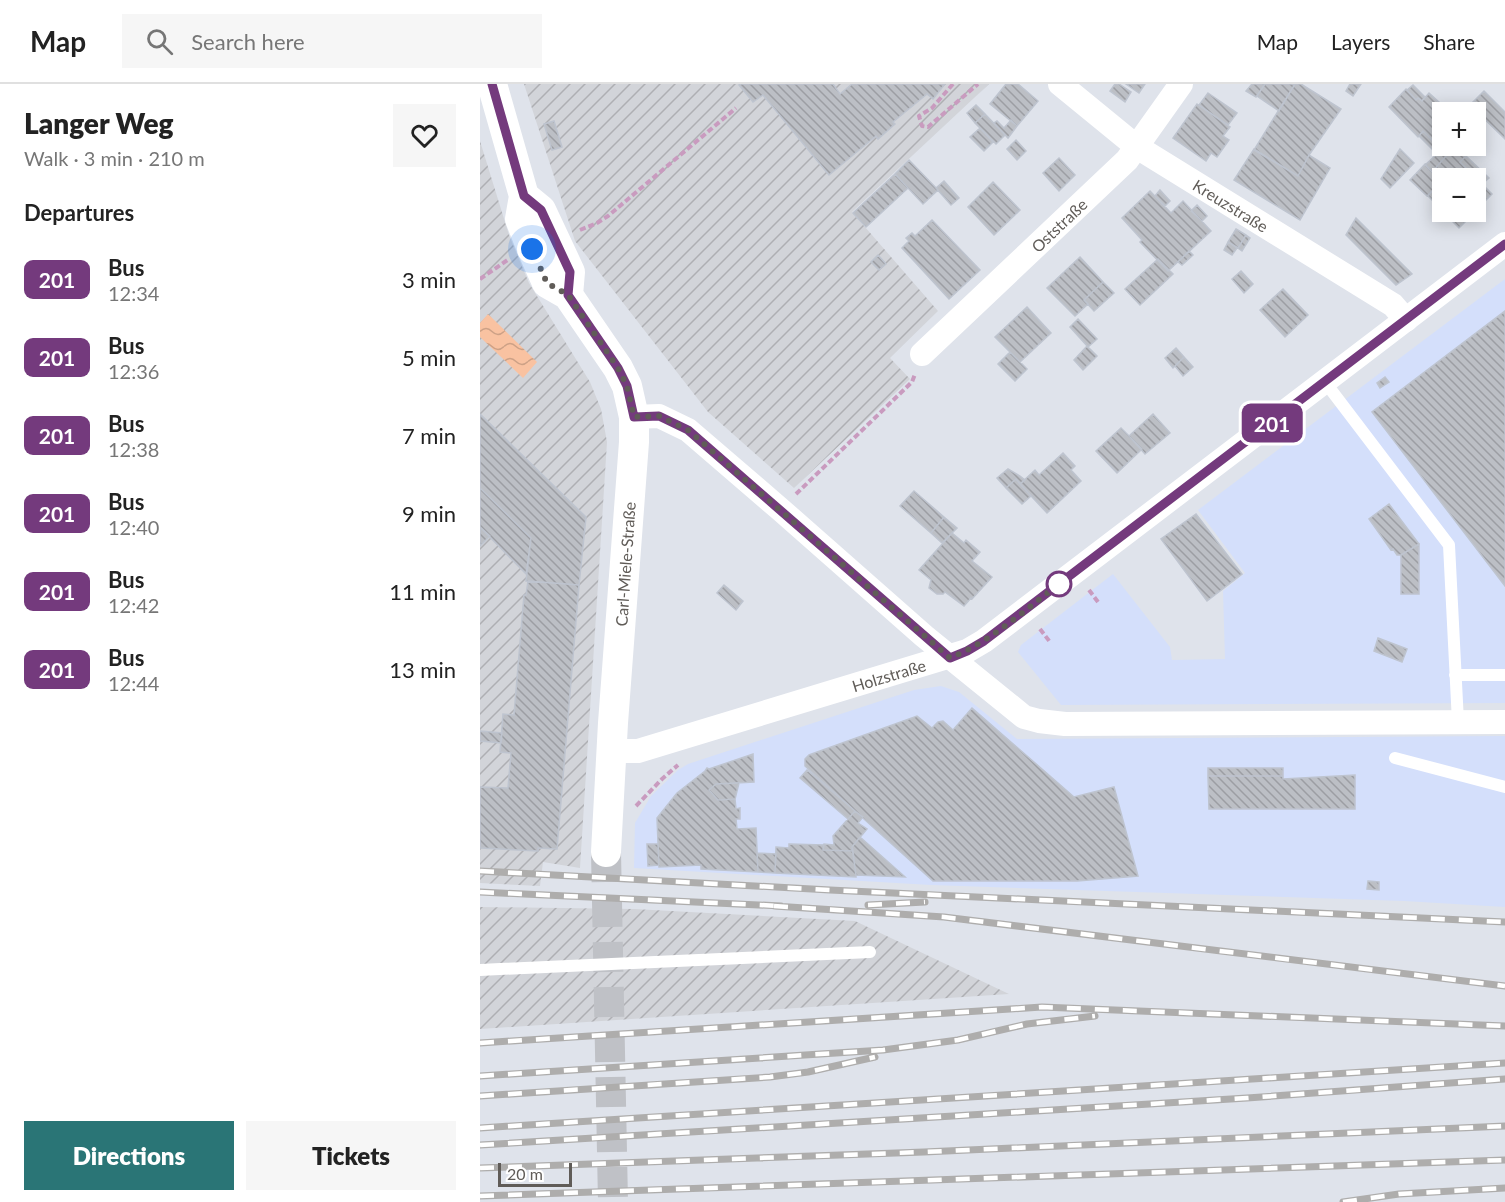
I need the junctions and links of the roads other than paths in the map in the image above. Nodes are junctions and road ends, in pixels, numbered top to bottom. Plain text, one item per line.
1 (492, 84) edge
2 (1060, 84) edge
3 (1181, 84) edge
4 (1137, 147) junction
5 (1505, 244) edge
6 (1406, 320) junction
7 (921, 354) road end
8 (1325, 382) junction
9 (634, 417) junction
10 (950, 658) junction
11 (1455, 675) junction
12 (1505, 675) edge
13 (1458, 722) junction
14 (1505, 722) edge
15 (612, 751) junction
16 (1395, 758) dead end
17 (1505, 787) edge
18 (606, 852) tunnel mouth
19 (870, 952) dead end
20 (480, 970) edge

1 - 9 street, Carl-Miele-Straße
2 - 4 street, Kreuzstraße
3 - 4 street, Oststraße
4 - 6 street, Kreuzstraße
4 - 7 street, Oststraße
5 - 6 street, Holzstraße
6 - 8 street, Holzstraße
8 - 10 street, Holzstraße
8 - 11 lane
9 - 10 street
9 - 15 street, Carl-Miele-Straße
10 - 13 street
10 - 15 street, Holzstraße
11 - 12 lane
11 - 13 lane
13 - 14 street
15 - 18 street, Carl-Miele-Straße
16 - 17 lane
19 - 20 lane

